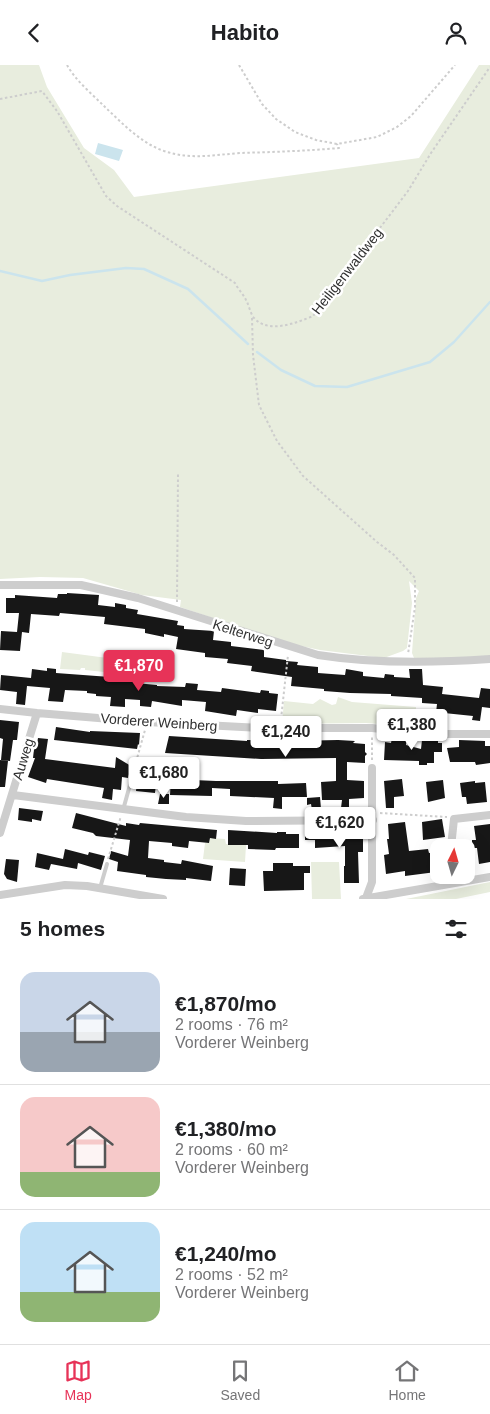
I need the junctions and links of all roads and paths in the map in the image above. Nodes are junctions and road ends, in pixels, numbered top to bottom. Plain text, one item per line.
1 (67, 65) edge
2 (239, 65) edge
3 (455, 65) edge
4 (490, 67) edge
5 (0, 99) edge
6 (337, 144) junction
7 (252, 316) junction
8 (178, 473) dead end
9 (0, 585) edge
10 (177, 612) junction
11 (490, 659) edge
12 (406, 661) junction
13 (287, 662) dead end
14 (0, 709) edge
15 (37, 713) junction
16 (281, 718) dead end
17 (147, 722) junction
18 (372, 728) junction
19 (490, 734) edge
20 (135, 767) joint
21 (372, 768) joint
22 (13, 795) junction
23 (123, 810) junction
24 (490, 815) edge
25 (454, 819) junction
26 (373, 821) junction
27 (0, 833) edge
28 (452, 839) edge
29 (107, 864) joint
30 (490, 877) edge
31 (475, 878) edge
32 (432, 884) edge
33 (100, 888) junction
34 (0, 895) edge
35 (129, 896) edge
36 (393, 896) edge
37 (163, 899) edge
38 (364, 899) edge

1 - 6 path
2 - 6 path
3 - 6 path
4 - 7 path, Heiligenwaldweg
5 - 7 path
7 - 12 path
8 - 10 path
9 - 10 street, Kelterweg
10 - 12 street, Kelterweg
11 - 12 street, Kelterweg
13 - 16 path
14 - 15 street, Vorderer Weinberg
15 - 17 street, Vorderer Weinberg
15 - 22 street, Auweg
17 - 18 street, Vorderer Weinberg
17 - 20 path
18 - 19 street, Vorderer Weinberg
18 - 21 path
20 - 23 lane
21 - 26 street
22 - 23 street
22 - 27 street, Auweg
23 - 26 street
23 - 29 path
24 - 25 street
25 - 26 path
25 - 28 street
26 - 38 street
29 - 33 lane
30 - 31 street
32 - 36 street
33 - 34 street
33 - 35 street
35 - 37 street
36 - 38 street

